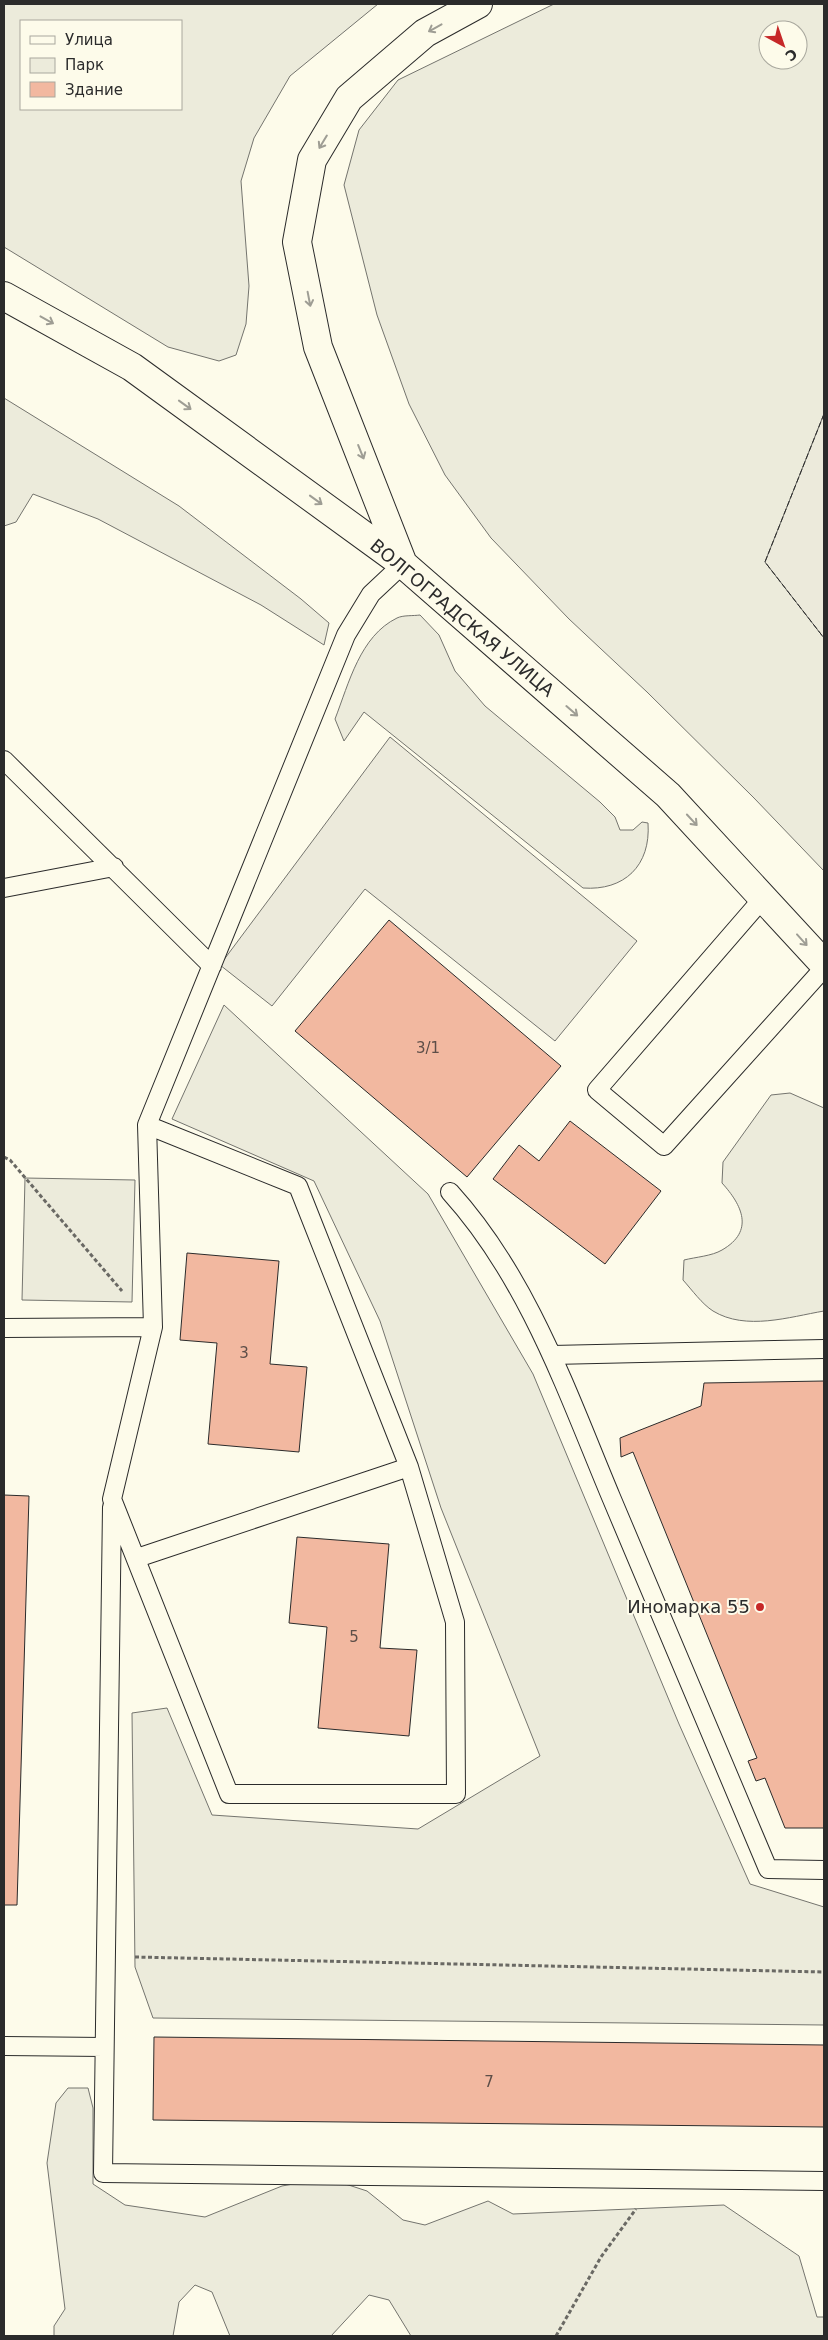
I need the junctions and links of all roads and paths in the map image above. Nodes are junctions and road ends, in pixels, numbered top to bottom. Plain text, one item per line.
1 (478, 4) edge
2 (4, 296) edge
3 (403, 564) junction
4 (4, 760) edge
5 (114, 867) junction
6 (4, 888) edge
7 (764, 898) junction
8 (212, 966) junction
9 (824, 966) edge
10 (147, 1125) junction
11 (4, 1157) edge
12 (450, 1192) dead end
13 (153, 1327) junction
14 (4, 1328) edge
15 (824, 1349) edge
16 (552, 1355) junction
17 (409, 1468) junction
18 (112, 1499) junction
19 (137, 1558) junction
20 (824, 1870) edge
21 (106, 1956) junction
22 (824, 1972) edge
23 (4, 2046) edge
24 (104, 2047) junction
25 (658, 2179) junction
26 (824, 2181) edge
27 (556, 2336) edge

1 -> 3 main road
2 -> 3 main road, ВОЛГОГРАДСКАЯ УЛИЦА
3 -> 7 main road, ВОЛГОГРАДСКАЯ УЛИЦА
3 - 8 lane
4 - 5 lane
5 - 6 lane
5 - 8 lane
7 -> 9 main road, ВОЛГОГРАДСКАЯ УЛИЦА
7 - 9 lane
8 - 10 lane
10 - 13 lane
10 - 17 lane
11 - 13 path
12 - 16 lane
13 - 14 lane
13 - 18 lane
15 - 16 lane
16 - 20 lane
17 - 19 lane
17 - 19 lane
18 - 19 lane
18 - 21 lane
21 - 22 path
21 - 24 lane
23 - 24 lane
24 - 25 lane
25 - 26 lane
25 - 27 path

